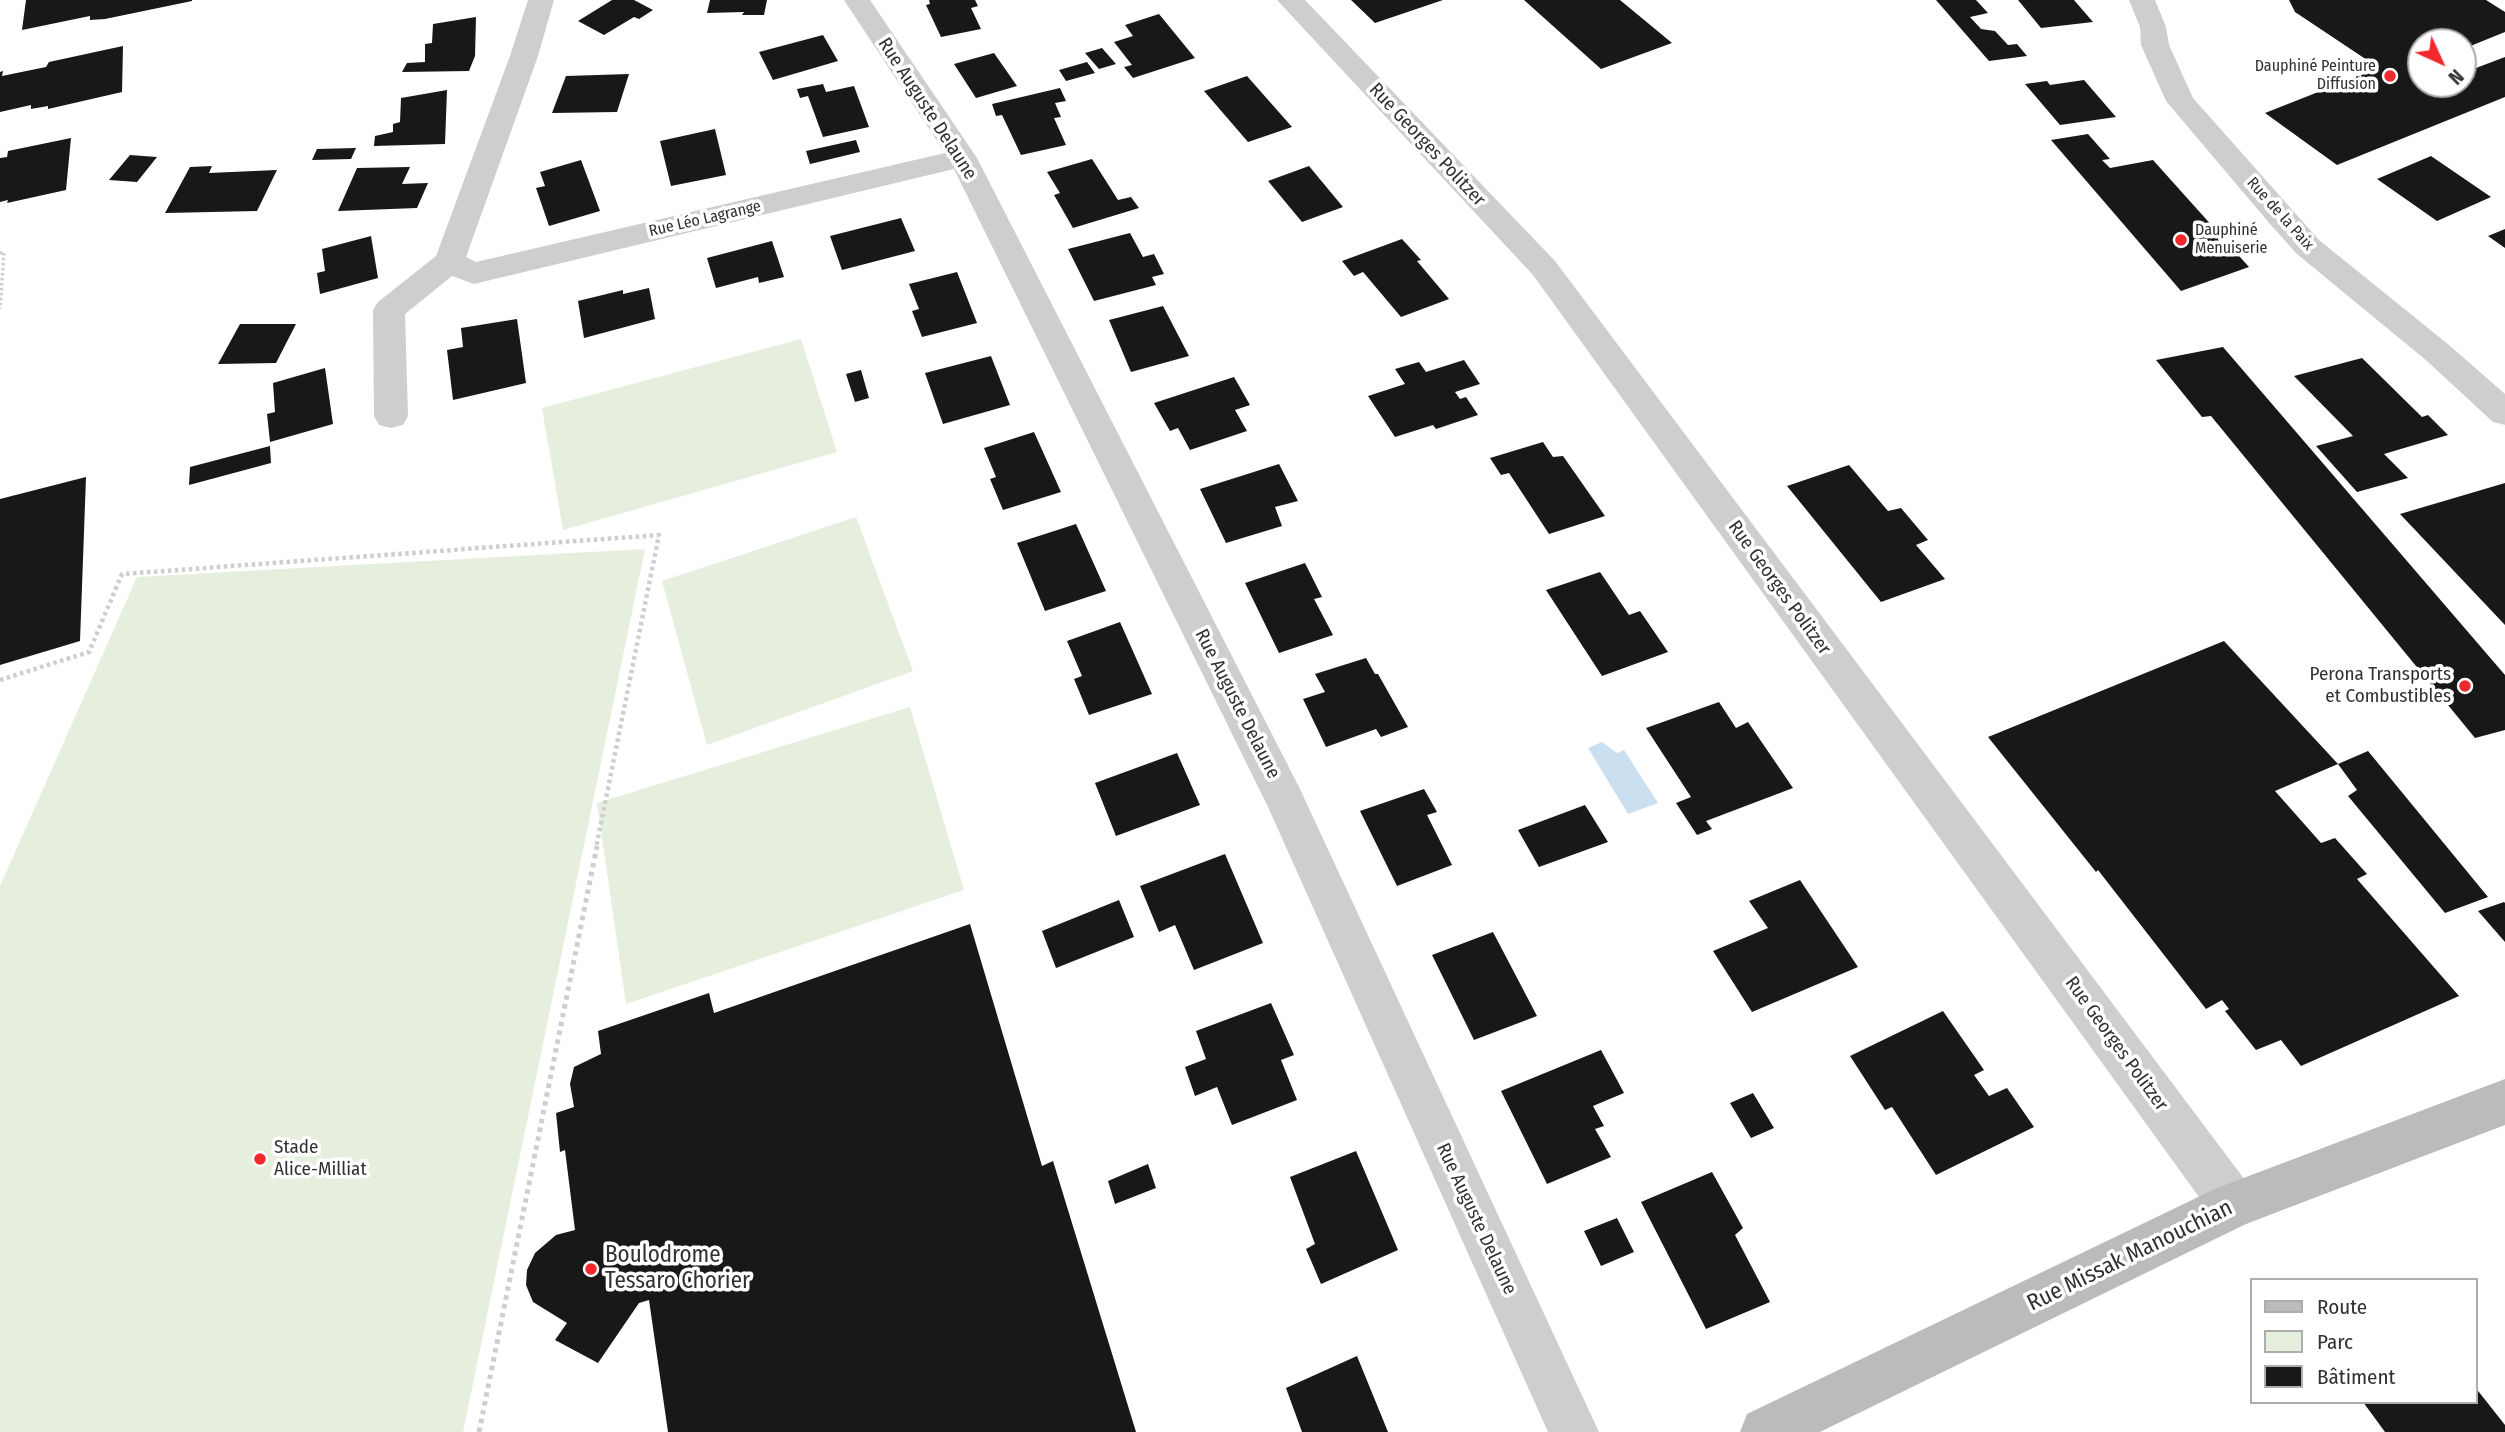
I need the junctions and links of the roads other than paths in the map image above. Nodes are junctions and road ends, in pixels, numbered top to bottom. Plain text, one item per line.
1 (541, 0) edge
2 (857, 0) edge
3 (1290, 0) edge
4 (2142, 0) edge
5 (963, 158) junction
6 (449, 262) junction
7 (2505, 413) edge
8 (391, 416) dead end
9 (2505, 1102) edge
10 (2234, 1205) junction
11 (1574, 1432) edge
12 (1765, 1432) edge

1 - 6 street
2 - 5 street, Rue Auguste Delaune
3 - 10 street, Rue Georges Politzer
4 - 7 street, Rue de la Paix
5 - 6 street, Rue Léo Lagrange
5 - 11 street, Rue Auguste Delaune
6 - 8 street
9 - 10 street, Rue Missak Manouchian
10 - 12 street, Rue Missak Manouchian

